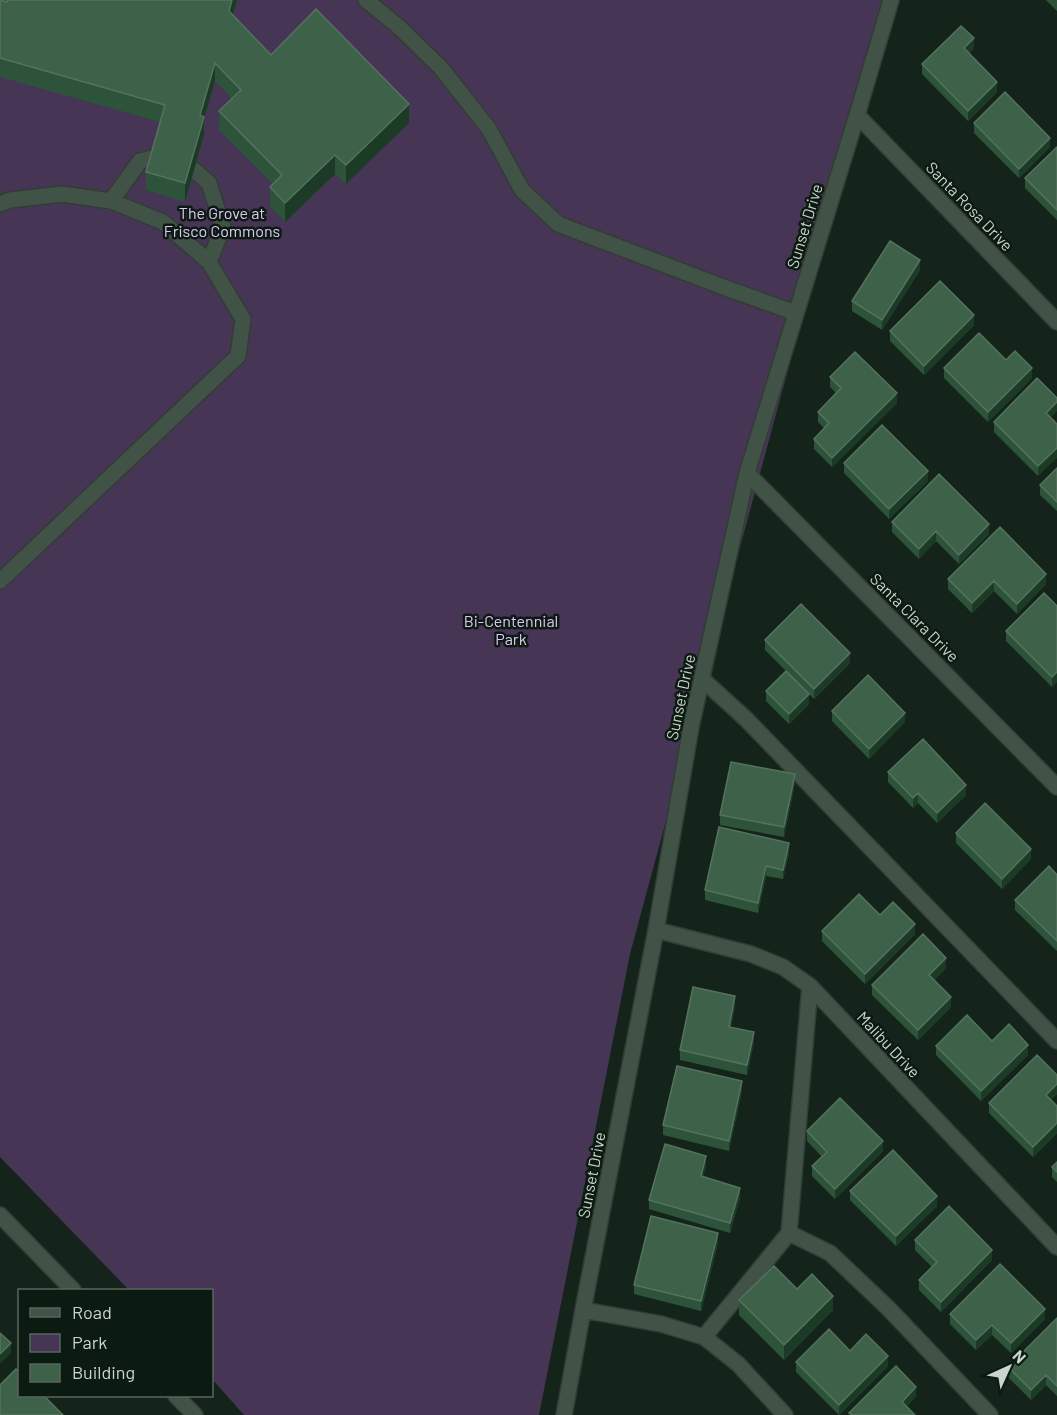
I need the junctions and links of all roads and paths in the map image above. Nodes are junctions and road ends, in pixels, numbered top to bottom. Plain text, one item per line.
1 (366, 0) edge
2 (891, 0) edge
3 (857, 115) junction
4 (156, 157) edge
5 (194, 170) edge
6 (111, 201) junction
7 (0, 204) edge
8 (209, 262) junction
9 (796, 313) junction
10 (1057, 322) edge
11 (747, 473) junction
12 (0, 581) edge
13 (702, 679) junction
14 (1057, 787) edge
15 (656, 930) junction
16 (810, 986) junction
17 (1057, 1041) edge
18 (0, 1215) edge
19 (789, 1233) junction
20 (1057, 1247) edge
21 (72, 1289) edge
22 (583, 1310) junction
23 (704, 1337) junction
24 (564, 1415) edge
25 (785, 1415) edge
26 (990, 1415) edge

1 - 9 street
2 - 3 street, Sunset Drive
3 - 9 street, Sunset Drive
3 - 10 street, Santa Rosa Drive
4 - 6 street
5 - 8 street
6 - 7 street
6 - 8 street
8 - 12 street
9 - 11 street, Sunset Drive
11 - 13 street, Sunset Drive
11 - 14 street, Santa Clara Drive
13 - 15 street, Sunset Drive
13 - 17 street
15 - 16 street, Malibu Drive
15 - 22 street, Sunset Drive
16 - 19 street
16 - 20 street, Malibu Drive
18 - 21 street
19 - 23 street
19 - 26 street
22 - 23 street
22 - 24 street, Sunset Drive
23 - 25 street

